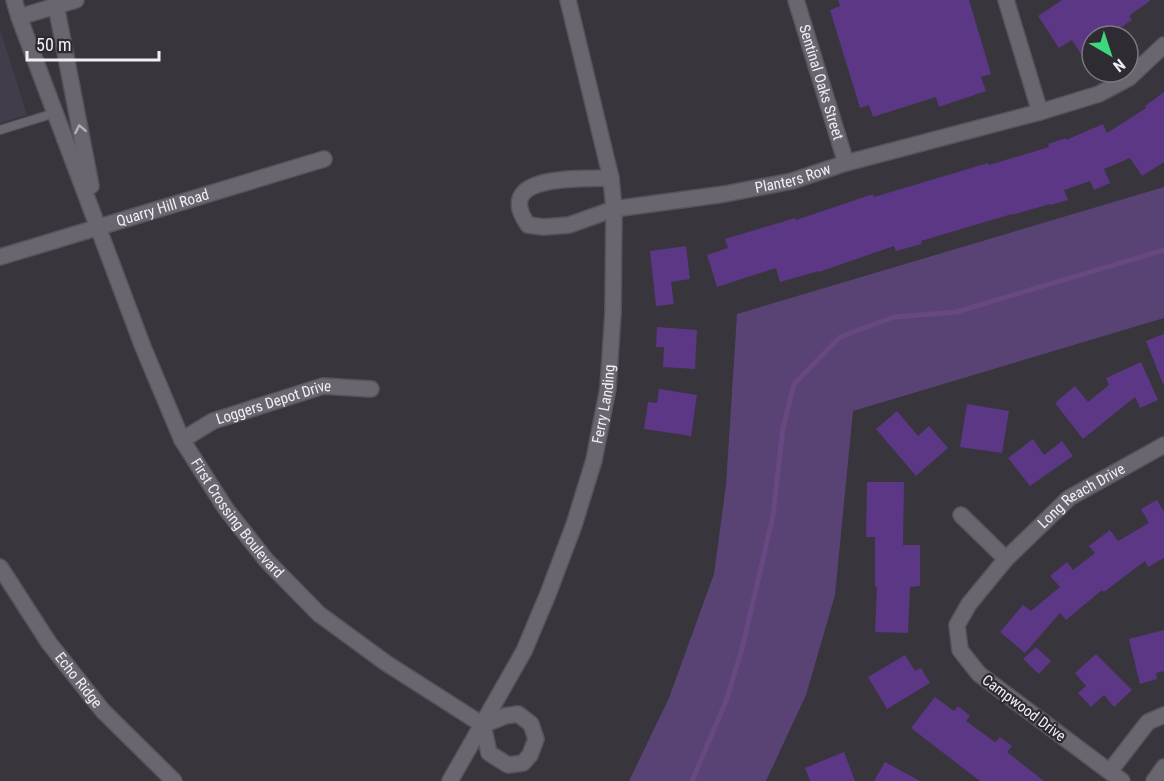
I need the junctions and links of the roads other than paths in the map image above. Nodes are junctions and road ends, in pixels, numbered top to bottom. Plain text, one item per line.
1 (14, 0) edge
2 (76, 0) edge
3 (568, 0) edge
4 (796, 0) edge
5 (1006, 0) edge
6 (56, 3) edge
7 (19, 17) junction
8 (1164, 45) edge
9 (1040, 112) junction
10 (55, 114) junction
11 (0, 130) edge
12 (324, 159) dead end
13 (846, 163) junction
14 (611, 178) junction
15 (614, 209) junction
16 (98, 228) junction
17 (0, 257) edge
18 (371, 389) dead end
19 (182, 440) junction
20 (1164, 445) edge
21 (960, 515) dead end
22 (1006, 559) junction
23 (0, 567) edge
24 (1164, 715) edge
25 (483, 725) junction
26 (1164, 767) edge
27 (1116, 776) edge
28 (174, 781) edge
29 (450, 781) edge
30 (1154, 781) edge

1 - 7 street, First Crossing Boulevard
2 - 6 street
3 - 14 street, Ferry Landing
4 - 13 street, Sentinal Oaks Street
5 - 9 street
6 - 7 street
16 -> 6 street, First Crossing Boulevard
7 - 10 street, First Crossing Boulevard
8 - 9 street, Planters Row
9 - 13 street, Planters Row
10 - 11 lane
10 - 16 street, First Crossing Boulevard
12 - 16 street, Quarry Hill Road
13 - 15 street, Planters Row
14 - 15 street, Ferry Landing
14 - 15 street, Planters Row
15 - 25 street, Ferry Landing
16 - 17 street, Quarry Hill Road
16 - 19 street, First Crossing Boulevard
18 - 19 street, Loggers Depot Drive
19 - 25 street, First Crossing Boulevard
20 - 22 street, Long Reach Drive
21 - 22 street
22 - 27 street, Campwood Drive
23 - 28 street, Echo Ridge
24 - 27 street
25 - 29 street, Ferry Landing
26 - 30 street

